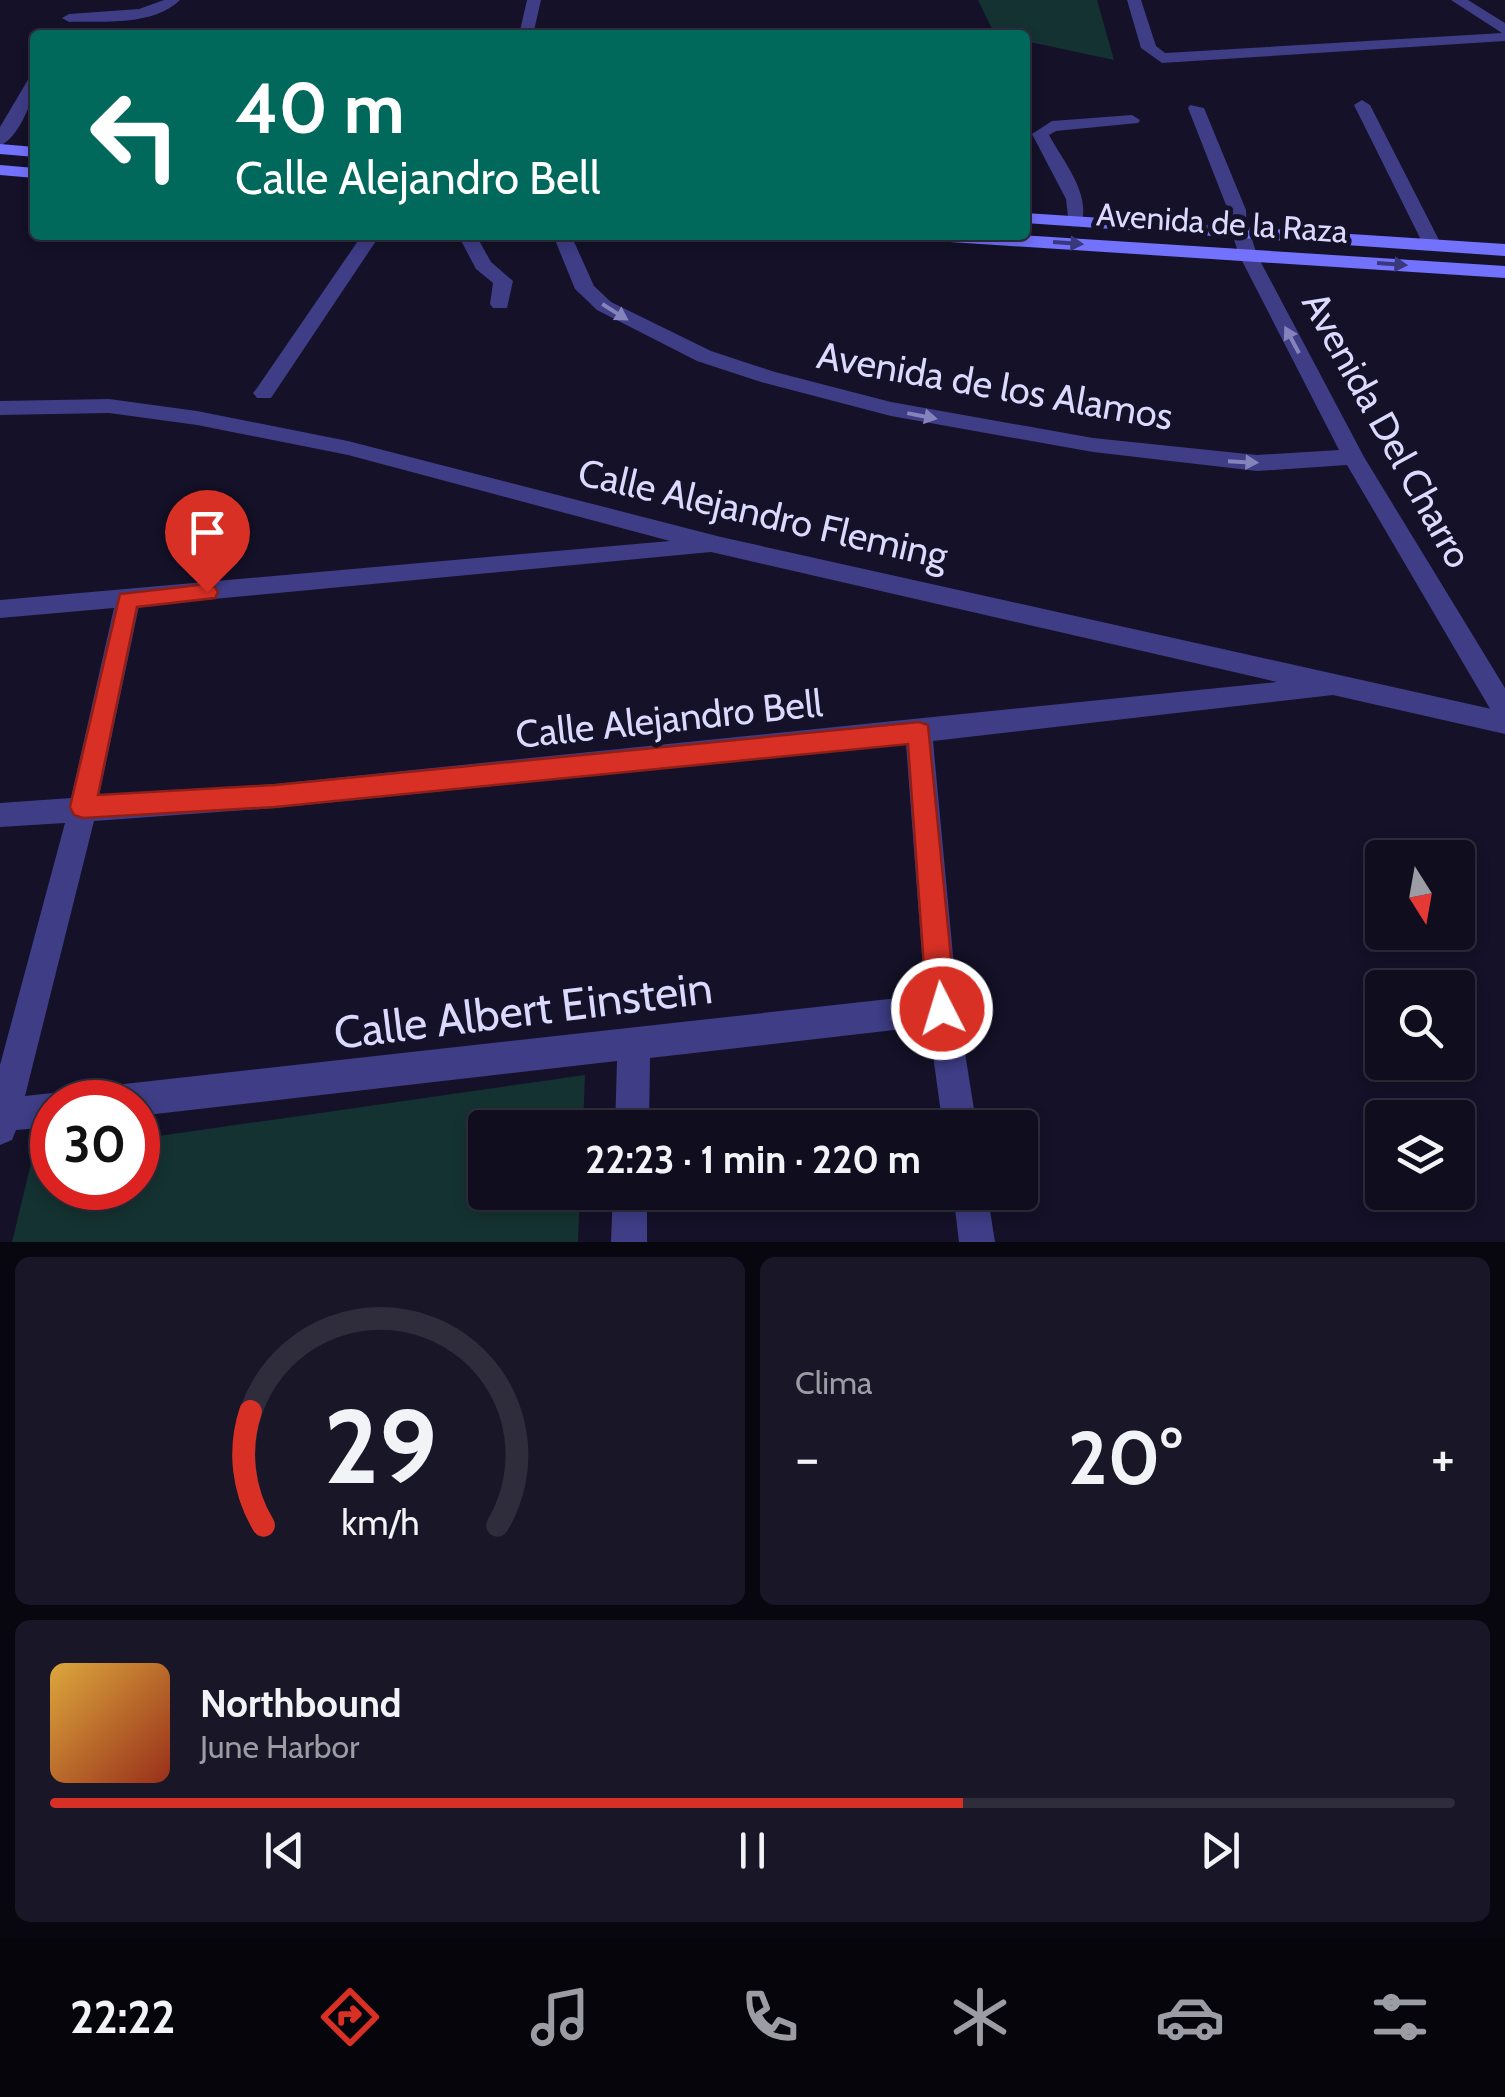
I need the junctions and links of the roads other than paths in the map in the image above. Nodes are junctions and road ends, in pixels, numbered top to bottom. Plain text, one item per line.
1 (79, 0) edge
2 (173, 0) edge
3 (534, 0) edge
4 (1134, 0) edge
5 (1458, 0) edge
6 (69, 18) junction
7 (63, 30) edge
8 (527, 30) edge
9 (1505, 33) edge
10 (30, 90) edge
11 (1362, 105) dead end
12 (1196, 108) dead end
13 (1132, 120) dead end
14 (0, 142) edge
15 (0, 149) edge
16 (30, 152) edge
17 (0, 170) edge
18 (30, 173) edge
19 (1030, 218) edge
20 (1076, 221) junction
21 (1242, 233) junction
22 (367, 240) edge
23 (470, 240) edge
24 (564, 240) edge
25 (1014, 240) edge
26 (1434, 246) junction
27 (1505, 250) edge
28 (1248, 255) junction
29 (1505, 272) edge
30 (500, 304) dead end
31 (264, 393) dead end
32 (0, 408) edge
33 (1354, 457) junction
34 (721, 546) junction
35 (128, 600) junction
36 (0, 609) edge
37 (1344, 685) junction
38 (1505, 711) edge
39 (1505, 723) edge
40 (919, 732) junction
41 (83, 807) junction
42 (0, 814) edge
43 (942, 1009) junction
44 (634, 1042) junction
45 (10, 1047) edge
46 (160, 1097) edge
47 (632, 1110) edge
48 (957, 1110) edge
49 (30, 1115) edge
50 (2, 1122) edge
51 (630, 1210) edge
52 (973, 1210) edge
53 (629, 1242) edge
54 (977, 1242) edge

1 - 6 street
2 - 6 street
3 - 8 street
4 - 9 street
5 - 9 street
6 - 7 street
10 - 14 street
11 - 26 street
12 - 21 street, Avenida Del Charro
13 - 20 street
15 - 16 main road
17 - 18 main road
19 - 20 main road, Avenida de la Raza
20 - 21 main road, Avenida de la Raza
21 - 26 main road, Avenida de la Raza
21 - 28 street, Avenida Del Charro
22 - 31 street
23 - 30 street
24 -> 33 street, Avenida de los Alamos
25 -> 28 main road, Avenida de la Raza
26 - 27 main road, Avenida de la Raza
28 -> 29 main road, Avenida de la Raza
33 -> 28 street, Avenida Del Charro
32 - 34 street, Calle Alejandro Fleming
33 - 38 street, Avenida Del Charro
34 - 35 street
34 - 37 street, Calle Alejandro Fleming
35 - 36 street
35 - 41 street
37 - 39 street, Calle Alejandro Fleming
37 - 40 street, Calle Alejandro Bell
40 - 41 street, Calle Alejandro Bell
40 - 43 street
41 - 42 street, Calle Alejandro Bell
41 - 45 street
43 - 44 street, Calle Albert Einstein
43 - 48 street
44 - 46 street, Calle Albert Einstein
44 - 47 street
45 - 50 street
49 - 50 street
51 - 53 street
52 - 54 street

